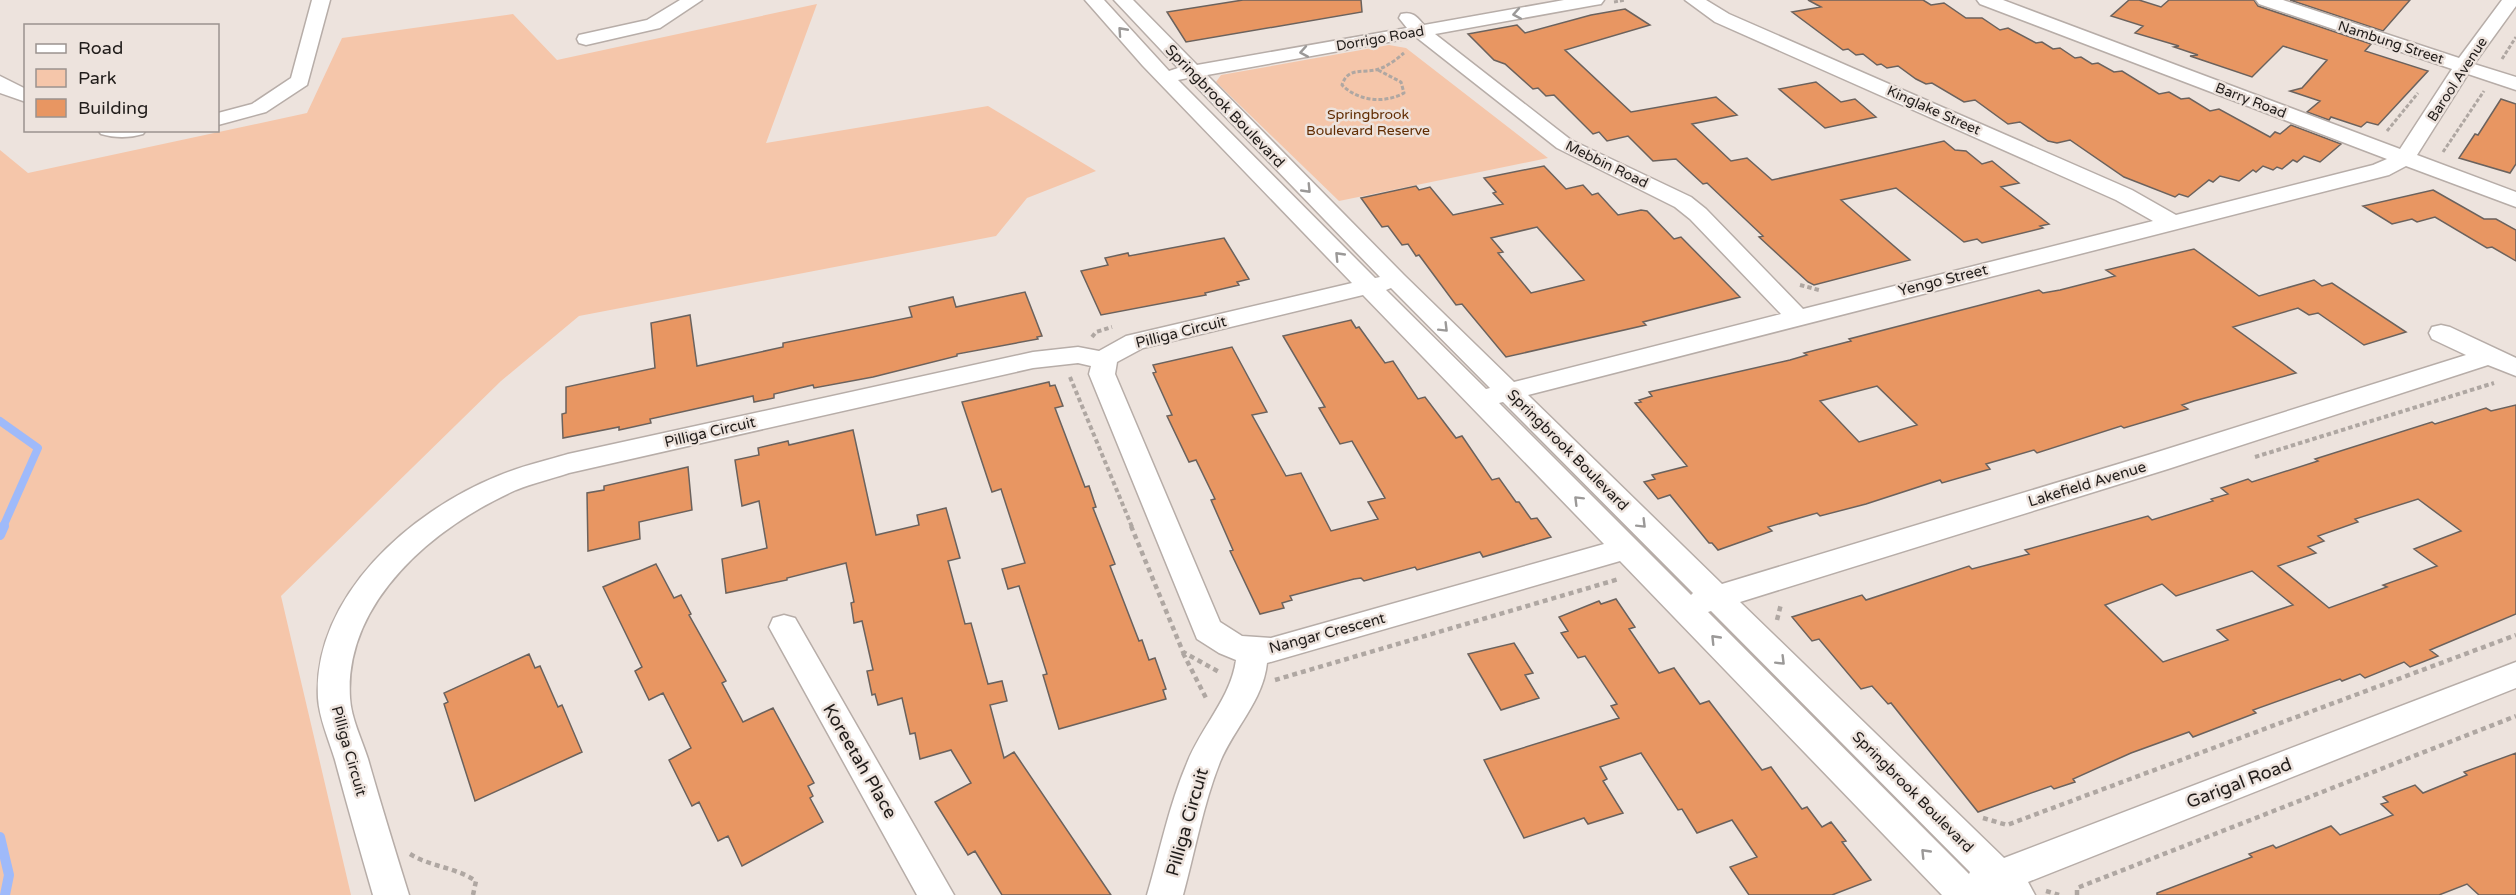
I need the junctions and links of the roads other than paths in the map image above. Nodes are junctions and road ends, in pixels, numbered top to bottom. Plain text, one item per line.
1 (321, 0) edge
2 (693, 0) edge
3 (1094, 0) edge
4 (1123, 0) edge
5 (1512, 0) edge
6 (1694, 0) edge
7 (1986, 0) edge
8 (2265, 0) edge
9 (2511, 0) edge
10 (1604, 1) edge
11 (1413, 32) junction
12 (586, 39) dead end
13 (2463, 66) junction
14 (1171, 67) junction
15 (0, 82) edge
16 (2516, 84) edge
17 (24, 95) edge
18 (219, 119) edge
19 (2405, 158) junction
20 (2516, 200) edge
21 (2173, 223) junction
22 (1396, 280) junction
23 (1369, 287) junction
24 (1797, 317) junction
25 (2440, 333) dead end
26 (2489, 356) junction
27 (1105, 360) junction
28 (2509, 376) edge
29 (1509, 392) junction
30 (1479, 399) junction
31 (1626, 563) junction
32 (1718, 598) junction
33 (1683, 607) junction
34 (784, 627) dead end
35 (1251, 665) junction
36 (2516, 675) edge
37 (2008, 886) edge
38 (1959, 894) edge
39 (391, 895) edge
40 (936, 895) edge
41 (1165, 895) edge

1 - 18 street
2 - 12 street
14 -> 3 street, Springbrook Boulevard
4 - 14 street, Springbrook Boulevard
5 - 11 street, Dorrigo Road
6 - 21 street, Kinglake Street
7 - 19 street, Barry Road
8 - 13 street, Nambung Street
9 - 13 street, Barool Avenue
10 -> 11 street, Dorrigo Road
11 - 14 street, Dorrigo Road
11 - 24 street, Mebbin Road
13 - 16 street, Nambung Street
13 - 19 street, Barool Avenue
14 -> 22 street, Springbrook Boulevard
23 -> 14 street, Springbrook Boulevard
15 - 17 street
19 - 20 street, Barry Road
19 - 21 street, Yengo Street
21 - 24 street, Yengo Street
22 - 23 street, Pilliga Circuit
22 -> 29 street, Springbrook Boulevard
23 - 27 street, Pilliga Circuit
23 - 30 street, Springbrook Boulevard
24 - 29 street, Yengo Street
25 - 26 street
26 - 28 street
26 - 32 street, Lakefield Avenue
27 - 35 street, Nangar Crescent
27 - 39 street, Pilliga Circuit
29 - 30 street, Yengo Street
29 -> 32 street, Springbrook Boulevard
31 -> 30 street, Springbrook Boulevard
31 - 33 street, Springbrook Boulevard
31 - 35 street, Nangar Crescent
32 - 33 street, Lakefield Avenue
32 -> 37 street, Springbrook Boulevard
38 -> 33 street, Springbrook Boulevard
34 - 40 street, Koreetah Place
35 - 41 street, Pilliga Circuit
36 - 37 street, Garigal Road
37 - 38 street, Garigal Road

